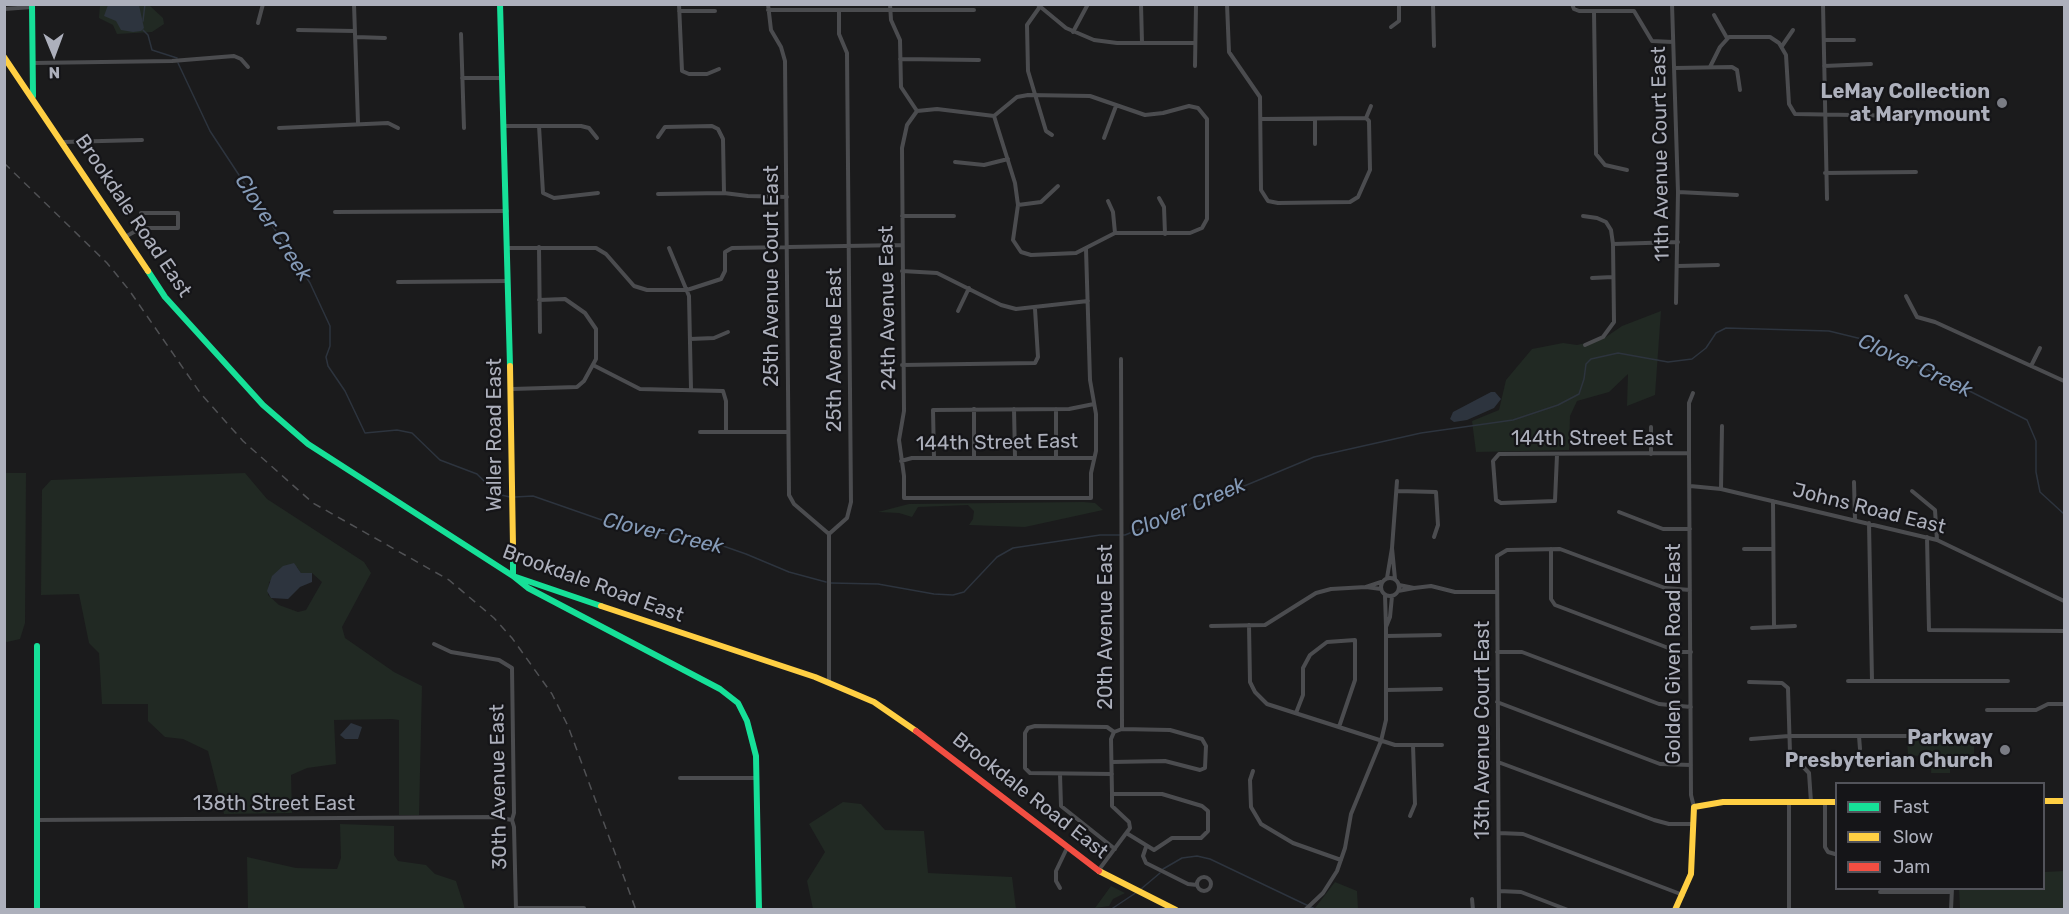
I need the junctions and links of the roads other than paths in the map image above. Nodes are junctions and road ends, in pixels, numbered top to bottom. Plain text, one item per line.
1 (263, 4) edge
2 (354, 4) edge
3 (500, 4) edge
4 (679, 4) edge
5 (768, 4) edge
6 (890, 4) edge
7 (1088, 4) edge
8 (1142, 4) edge
9 (1227, 4) edge
10 (1399, 4) edge
11 (1433, 4) edge
12 (1572, 4) edge
13 (1672, 4) edge
14 (1823, 4) edge
15 (1196, 5) edge
16 (32, 6) edge
17 (1038, 6) edge
18 (4, 9) edge
19 (768, 10) junction
20 (890, 10) junction
21 (974, 10) dead end
22 (679, 11) junction
23 (715, 11) dead end
24 (839, 11) junction
25 (1594, 11) junction
26 (1714, 15) dead end
27 (258, 22) dead end
28 (1390, 27) dead end
29 (298, 30) dead end
30 (1793, 30) dead end
31 (355, 32) junction
32 (1073, 32) junction
33 (461, 34) dead end
34 (356, 37) junction
35 (385, 38) dead end
36 (1727, 38) junction
37 (1824, 40) junction
38 (1854, 40) dead end
39 (1673, 42) junction
40 (1142, 43) junction
41 (1194, 43) junction
42 (1434, 46) dead end
43 (1782, 46) junction
44 (4, 57) edge
45 (900, 59) junction
46 (979, 60) dead end
47 (33, 63) junction
48 (1871, 64) dead end
49 (1195, 66) dead end
50 (1824, 66) junction
51 (248, 67) dead end
52 (1710, 67) junction
53 (1674, 68) junction
54 (719, 69) dead end
55 (33, 74) junction
56 (462, 78) junction
57 (503, 78) junction
58 (21, 80) junction
59 (1740, 90) dead end
60 (1034, 95) junction
61 (33, 96) junction
62 (1116, 106) junction
63 (1371, 106) dead end
64 (917, 111) junction
65 (994, 116) junction
66 (1824, 116) junction
67 (1911, 116) dead end
68 (1261, 118) junction
69 (1366, 118) junction
70 (1315, 119) junction
71 (358, 123) junction
72 (504, 126) junction
73 (539, 126) junction
74 (279, 128) dead end
75 (398, 128) dead end
76 (464, 128) dead end
77 (1052, 135) dead end
78 (658, 137) dead end
79 (597, 138) dead end
80 (1104, 138) dead end
81 (142, 140) dead end
82 (63, 142) junction
83 (1315, 144) dead end
84 (1008, 159) junction
85 (956, 162) dead end
86 (1627, 170) dead end
87 (1826, 172) junction
88 (1916, 172) dead end
89 (1058, 186) dead end
90 (1678, 192) junction
91 (598, 193) dead end
92 (724, 193) junction
93 (658, 194) dead end
94 (1737, 195) dead end
95 (787, 197) junction
96 (1159, 198) dead end
97 (1827, 199) dead end
98 (1108, 201) dead end
99 (1018, 205) junction
100 (507, 211) junction
101 (335, 212) dead end
102 (902, 216) junction
103 (954, 216) dead end
104 (1583, 216) dead end
105 (141, 228) junction
106 (1115, 233) junction
107 (1165, 234) junction
108 (125, 237) junction
109 (1678, 242) junction
110 (1613, 244) junction
111 (902, 245) junction
112 (849, 246) junction
113 (539, 247) junction
114 (787, 247) junction
115 (508, 248) junction
116 (669, 248) dead end
117 (1086, 249) junction
118 (1718, 265) dead end
119 (1678, 266) junction
120 (902, 271) junction
121 (1613, 277) junction
122 (1592, 278) dead end
123 (509, 281) junction
124 (398, 282) dead end
125 (969, 288) junction
126 (687, 290) junction
127 (1906, 296) dead end
128 (539, 300) junction
129 (1088, 301) junction
130 (1676, 303) dead end
131 (1035, 309) junction
132 (958, 310) dead end
133 (540, 332) dead end
134 (728, 332) dead end
135 (690, 339) junction
136 (1585, 345) dead end
137 (2040, 348) dead end
138 (1121, 358) dead end
139 (902, 365) junction
140 (2031, 366) junction
141 (592, 367) junction
142 (2064, 381) edge
143 (512, 389) junction
144 (691, 389) junction
145 (1693, 393) dead end
146 (1094, 404) junction
147 (1014, 409) junction
148 (1056, 409) junction
149 (974, 410) junction
150 (1722, 426) dead end
151 (1651, 427) dead end
152 (700, 432) dead end
153 (726, 432) junction
154 (788, 432) junction
155 (1689, 453) junction
156 (1651, 454) junction
157 (1557, 455) junction
158 (1056, 456) junction
159 (974, 457) junction
160 (1015, 457) junction
161 (934, 458) junction
162 (1094, 458) junction
163 (902, 461) junction
164 (1397, 481) dead end
165 (1854, 482) dead end
166 (1690, 486) junction
167 (1721, 489) junction
168 (1398, 491) junction
169 (1912, 491) dead end
170 (1773, 501) junction
171 (1619, 512) dead end
172 (1855, 520) junction
173 (1869, 524) junction
174 (1690, 530) junction
175 (829, 534) junction
176 (1434, 537) dead end
177 (1927, 537) junction
178 (1937, 540) junction
179 (1392, 548) junction
180 (1551, 549) junction
181 (1744, 549) dead end
182 (1773, 549) junction
183 (513, 576) junction
184 (1387, 578) junction
185 (1395, 579) junction
186 (1382, 582) junction
187 (1399, 585) junction
188 (1366, 587) junction
189 (1414, 588) junction
190 (1381, 589) junction
191 (1690, 590) junction
192 (1398, 591) junction
193 (1496, 592) junction
194 (1385, 595) junction
195 (1392, 596) junction
196 (2064, 601) edge
197 (1249, 625) junction
198 (1211, 626) dead end
199 (1795, 626) dead end
200 (1386, 627) junction
201 (1774, 627) junction
202 (1752, 628) dead end
203 (2064, 631) edge
204 (1440, 635) dead end
205 (1386, 636) junction
206 (434, 644) dead end
207 (37, 646) dead end
208 (1497, 652) junction
209 (1691, 652) junction
210 (1848, 681) dead end
211 (1872, 681) junction
212 (2008, 681) dead end
213 (1749, 682) dead end
214 (829, 683) junction
215 (1442, 689) dead end
216 (1386, 690) junction
217 (1497, 702) junction
218 (2064, 704) edge
219 (1691, 707) junction
220 (1987, 710) dead end
221 (1296, 713) junction
222 (1339, 727) junction
223 (1122, 729) junction
224 (1114, 732) junction
225 (1789, 736) junction
226 (1859, 736) junction
227 (1941, 736) dead end
228 (1751, 739) dead end
229 (1381, 741) junction
230 (1442, 745) dead end
231 (1413, 746) junction
232 (1860, 749) dead end
233 (1112, 762) junction
234 (1498, 762) junction
235 (1691, 765) junction
236 (1253, 771) dead end
237 (1060, 774) junction
238 (1112, 774) junction
239 (680, 778) dead end
240 (757, 778) junction
241 (1112, 794) junction
242 (2045, 801) edge
243 (2064, 801) edge
244 (1789, 802) junction
245 (1811, 802) junction
246 (1825, 802) junction
247 (1835, 802) edge
248 (1694, 807) junction
249 (1410, 816) dead end
250 (37, 820) junction
251 (512, 820) junction
252 (1692, 824) junction
253 (1499, 833) junction
254 (1128, 834) junction
255 (1146, 847) junction
256 (1067, 848) junction
257 (1115, 849) junction
258 (1835, 854) dead end
259 (1341, 860) junction
260 (1098, 871) junction
261 (1197, 885) dead end
262 (1060, 888) dead end
263 (1951, 890) edge
264 (1499, 891) junction
265 (1880, 892) dead end
266 (1684, 895) junction
267 (1472, 899) dead end
268 (584, 908) dead end
269 (37, 909) edge
270 (516, 909) edge
271 (759, 909) edge
272 (1176, 909) edge
273 (1305, 909) edge
274 (1473, 909) edge
275 (1499, 909) edge
276 (1568, 909) edge
277 (1675, 909) edge
278 (1789, 909) edge
279 (1951, 909) edge

1 - 27 street
2 - 31 street
3 - 57 street, Waller Road East
4 - 22 street
5 - 19 street, 25th Avenue Court East
6 - 20 street
7 - 32 street
8 - 40 street
9 - 68 street
10 - 28 street
11 - 42 street
12 - 25 street
13 - 39 street, 11th Avenue Court East
14 - 37 street
15 - 41 street
16 - 18 street
16 - 47 street
17 - 32 street
17 - 60 street
19 - 24 street
19 - 95 street, 25th Avenue Court East
20 - 21 street
20 - 24 street
20 - 45 street
22 - 23 street
22 - 54 street
24 - 112 street, 25th Avenue East
25 - 39 street
25 - 86 street
26 - 36 street
29 - 31 street
30 - 43 street
31 - 34 street
32 - 40 street
33 - 56 street
34 - 35 street
34 - 71 street
36 - 43 street
36 - 52 street
37 - 38 street
37 - 50 street
39 - 53 street, 11th Avenue Court East
40 - 41 street
41 - 49 street
43 - 66 street
44 - 58 street, Brookdale Road East
45 - 46 street
45 - 64 street
47 - 51 street
47 - 55 street
48 - 50 street
50 - 66 street
52 - 53 street
52 - 59 street
53 - 90 street, 11th Avenue Court East
55 - 58 street
55 - 61 street
56 - 57 street
56 - 76 street
57 - 72 street, Waller Road East
58 - 61 street, Brookdale Road East
60 - 62 street
60 - 65 street
60 - 77 street
61 - 82 street, Brookdale Road East
62 - 80 street
62 - 107 street
63 - 69 street
64 - 65 street
64 - 102 street, 24th Avenue East
65 - 84 street
66 - 67 street
66 - 87 street
68 - 69 street
68 - 70 street
69 - 70 street
70 - 83 street
71 - 74 street
71 - 75 street
72 - 73 street
72 - 100 street, Waller Road East
73 - 79 street
73 - 91 street
78 - 92 street
81 - 82 street
82 - 108 street, Brookdale Road East
84 - 85 street
84 - 99 street
87 - 88 street
87 - 97 street
89 - 99 street
90 - 94 street
90 - 109 street, 11th Avenue Court East
92 - 93 street
92 - 95 street
95 - 114 street, 25th Avenue Court East
96 - 107 street
98 - 106 street
99 - 117 street
100 - 101 street
100 - 115 street, Waller Road East
102 - 103 street
102 - 111 street, 24th Avenue East
104 - 110 street
105 - 105 street
105 - 108 street
106 - 107 street
106 - 117 street
108 - 183 street, Brookdale Road East
109 - 110 street
109 - 119 street, 11th Avenue Court East
110 - 121 street
111 - 112 street
111 - 120 street, 24th Avenue East
112 - 114 street
112 - 175 street, 25th Avenue East
113 - 115 street
113 - 126 street
113 - 128 street
114 - 126 street
114 - 154 street, 25th Avenue Court East
115 - 123 street, Waller Road East
116 - 126 street
117 - 129 street
118 - 119 street
119 - 130 street, 11th Avenue Court East
120 - 125 street
120 - 139 street, 24th Avenue East
121 - 122 street
121 - 136 street
123 - 124 street
123 - 143 street, Waller Road East
125 - 131 street
125 - 132 street
126 - 135 street
127 - 140 street
128 - 133 street
128 - 141 street
129 - 131 street
129 - 146 street
131 - 139 street
134 - 135 street
135 - 144 street
137 - 140 street
138 - 223 street, 20th Avenue East
139 - 163 street, 24th Avenue East
140 - 142 street
141 - 143 street
141 - 144 street
143 - 183 street, Waller Road East
144 - 153 street
145 - 155 street, Golden Given Road East
146 - 148 street
146 - 162 street
147 - 148 street
147 - 149 street
147 - 160 street
148 - 158 street
149 - 159 street
149 - 161 street
150 - 167 street
151 - 156 street
152 - 153 street
153 - 154 street
154 - 175 street, 25th Avenue Court East
155 - 156 street, 144th Street East
155 - 166 street, Golden Given Road East
156 - 157 street, 144th Street East
157 - 157 street, 144th Street East
158 - 160 street, 144th Street East
158 - 162 street, 144th Street East
159 - 160 street, 144th Street East
159 - 161 street, 144th Street East
161 - 163 street, 144th Street East
162 - 163 street, 24th Avenue East
164 - 168 street
165 - 172 street
166 - 167 street, Johns Road East
166 - 174 street, Golden Given Road East
167 - 170 street, Johns Road East
168 - 176 street
168 - 179 street
169 - 178 street
170 - 172 street, Johns Road East
170 - 182 street
171 - 174 street
172 - 173 street, Johns Road East
173 - 177 street, Johns Road East
173 - 211 street
174 - 191 street, Golden Given Road East
175 - 214 street
177 - 178 street, Johns Road East
177 - 203 street
178 - 196 street, Johns Road East
179 - 184 street
179 - 185 street
180 - 191 street
180 - 193 street, 13th Avenue Court East
180 - 209 street
181 - 182 street
182 - 201 street
183 - 214 street, Brookdale Road East
183 - 240 street
184 - 185 street
184 - 186 street
185 - 187 street
186 - 188 street
186 - 190 street
187 - 189 street
187 - 192 street
188 - 190 street
188 - 197 street
189 - 192 street
189 - 193 street
190 - 194 street
191 - 209 street, Golden Given Road East
192 - 195 street
193 - 208 street, 13th Avenue Court East
194 - 195 street
194 - 200 street
195 - 200 street
197 - 198 street
197 - 221 street
199 - 201 street
200 - 205 street
201 - 202 street
204 - 205 street
205 - 216 street
206 - 251 street, 30th Avenue East
207 - 250 street
208 - 217 street, 13th Avenue Court East
208 - 219 street
209 - 219 street, Golden Given Road East
210 - 211 street
211 - 212 street
213 - 225 street
214 - 256 street, Brookdale Road East
215 - 216 street
216 - 229 street
217 - 234 street, 13th Avenue Court East
217 - 235 street
218 - 220 street
219 - 235 street, Golden Given Road East
221 - 222 street
221 - 222 street
222 - 229 street
223 - 224 street, 20th Avenue East
223 - 233 street
224 - 233 street, 20th Avenue East
224 - 237 street
225 - 226 street
225 - 228 street
225 - 245 street
226 - 227 street
226 - 232 street
229 - 231 street
229 - 259 street
230 - 231 street
231 - 249 street
233 - 238 street, 20th Avenue East
234 - 252 street
234 - 253 street, 13th Avenue Court East
235 - 248 street, Golden Given Road East
236 - 259 street
237 - 238 street
237 - 257 street
238 - 241 street, 20th Avenue East
239 - 240 street
240 - 271 street
241 - 254 street, 20th Avenue East
241 - 255 street
242 - 243 street
244 - 245 street
244 - 248 street
244 - 278 street
245 - 246 street
246 - 247 street
246 - 258 street
248 - 252 street, Golden Given Road East
250 - 251 street, 138th Street East
250 - 269 street
251 - 270 street, 30th Avenue East
252 - 266 street, Golden Given Road East
253 - 264 street, 13th Avenue Court East
253 - 266 street
254 - 255 street
254 - 257 street
255 - 261 street
256 - 260 street, Brookdale Road East
256 - 262 street
257 - 260 street
259 - 273 street
260 - 272 street, Brookdale Road East
263 - 265 street
263 - 279 street
264 - 275 street, 13th Avenue Court East
264 - 276 street
266 - 277 street, Golden Given Road East
267 - 274 street
268 - 270 street

